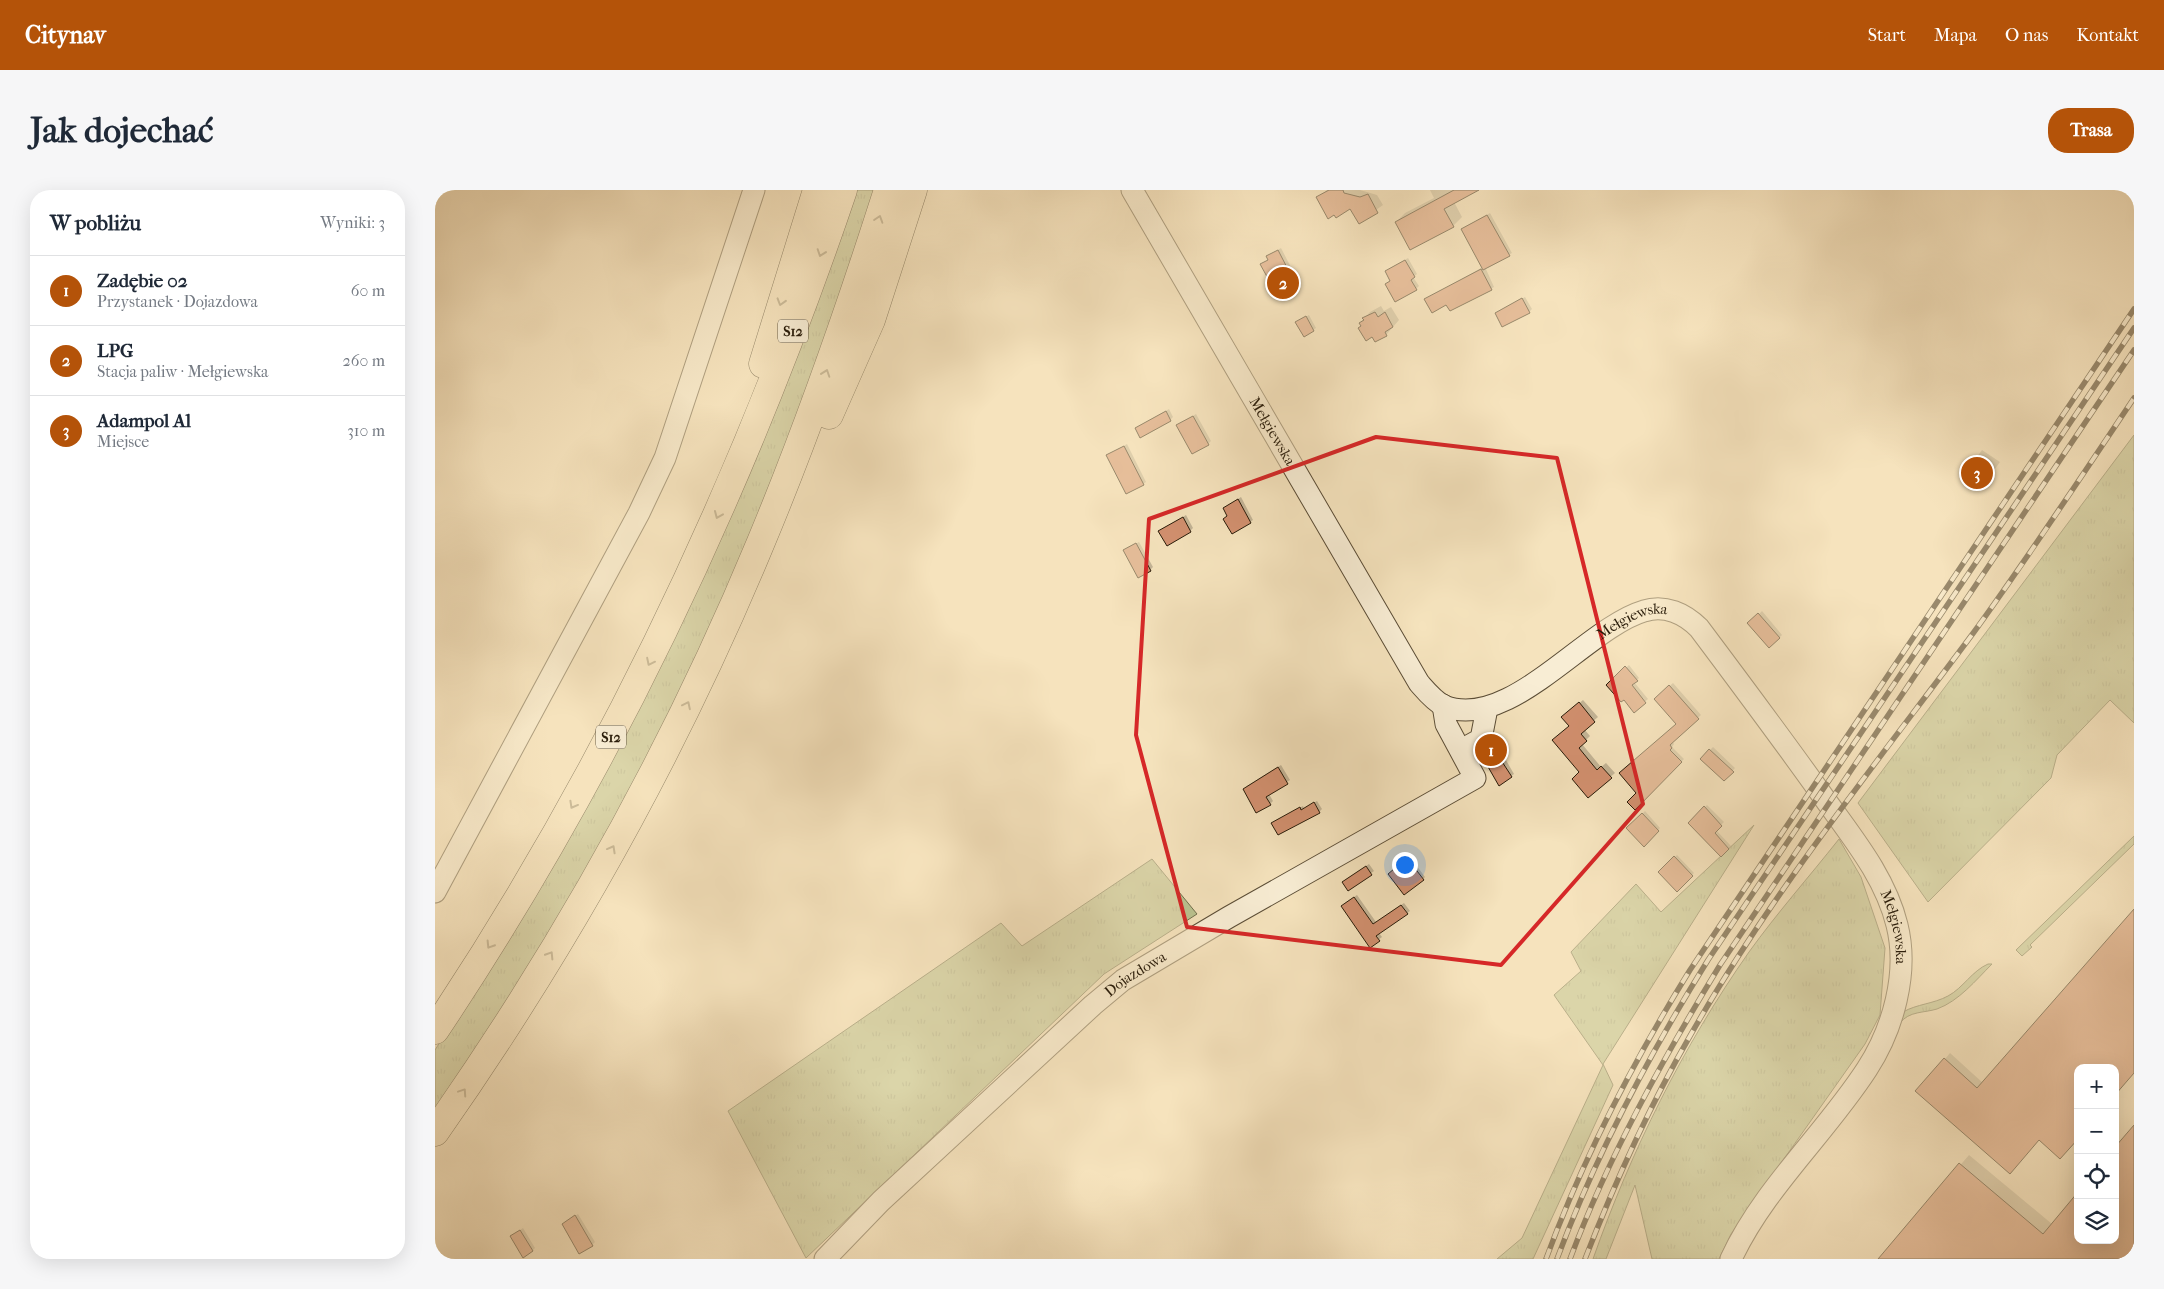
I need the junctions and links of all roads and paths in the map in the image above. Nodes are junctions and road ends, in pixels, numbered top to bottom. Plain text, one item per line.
1 (754, 190) edge
2 (817, 190) edge
3 (843, 190) edge
4 (888, 190) edge
5 (913, 190) edge
6 (1132, 190) edge
7 (737, 470) junction
8 (737, 597) junction
9 (1443, 705) junction
10 (1487, 708) junction
11 (1461, 750) junction
12 (435, 892) edge
13 (435, 1030) edge
14 (435, 1132) edge
15 (825, 1259) edge
16 (1731, 1259) edge

1 - 12 street
2 -> 7 highway
3 -> 7 highway, S12
8 -> 4 highway
5 - 8 highway
6 - 9 street, Mełgiewska
7 -> 13 highway, S12
14 -> 8 highway
9 - 10 street, Mełgiewska
9 - 11 street
10 - 11 street
10 - 16 street, Mełgiewska
11 - 15 street, Dojazdowa

